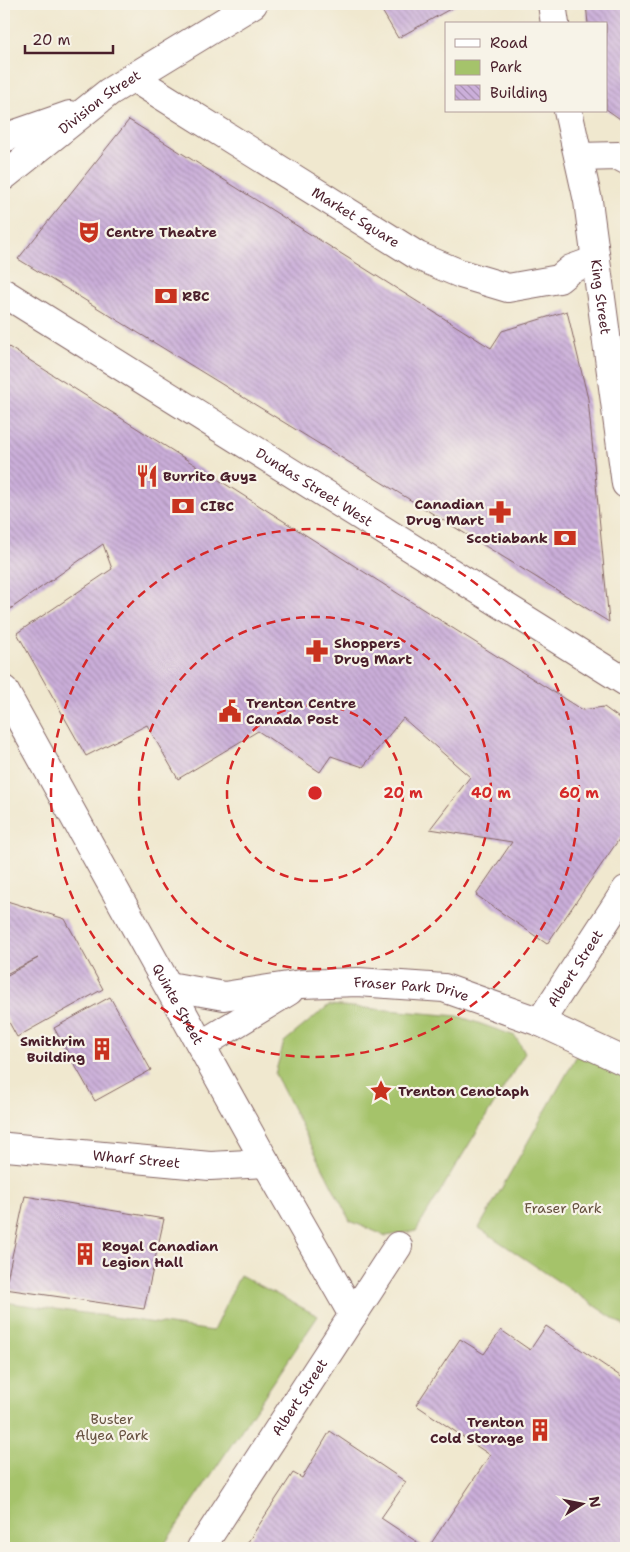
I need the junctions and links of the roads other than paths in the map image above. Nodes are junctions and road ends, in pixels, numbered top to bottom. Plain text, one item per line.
1 (253, 4) edge
2 (552, 4) edge
3 (555, 22) edge
4 (132, 77) junction
5 (90, 108) junction
6 (568, 112) edge
7 (4, 138) edge
8 (624, 153) edge
9 (579, 158) junction
10 (4, 176) edge
11 (596, 260) junction
12 (4, 293) edge
13 (626, 484) edge
14 (626, 680) edge
15 (4, 690) edge
16 (626, 890) edge
17 (301, 984) junction
18 (169, 986) junction
19 (540, 1022) junction
20 (201, 1045) junction
21 (626, 1062) edge
22 (8, 1147) dead end
23 (266, 1163) junction
24 (398, 1246) dead end
25 (353, 1315) junction
26 (201, 1548) edge

1 - 4 street, Division Street
2 - 3 street
4 - 5 street, Division Street
4 - 11 street, Market Square
5 - 7 street
5 - 10 street, Division Street
6 - 9 street, King Street
8 - 9 street
9 - 11 street, King Street
11 - 13 street, King Street
12 - 14 street, Dundas Street West
15 - 18 street, Quinte Street
16 - 19 street, Albert Street
17 - 18 street
17 - 19 street, Fraser Park Drive
17 - 20 street, Fraser Park Drive
18 - 20 street, Quinte Street
19 - 21 street, Fraser Park Drive
20 - 23 street, Quinte Street
22 - 23 street, Wharf Street
23 - 25 street, Quinte Street
24 - 25 street, Albert Street
25 - 26 street, Albert Street

